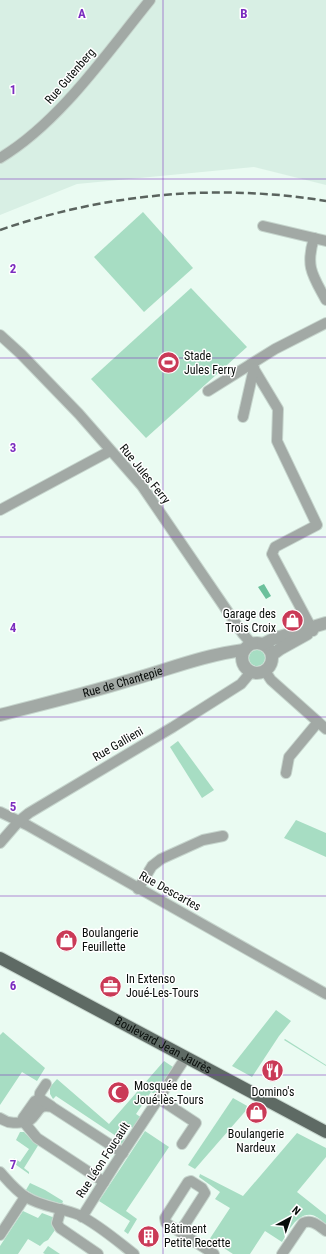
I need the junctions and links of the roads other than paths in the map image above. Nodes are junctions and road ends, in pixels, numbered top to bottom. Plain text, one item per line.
1 (150, 0) edge
2 (0, 158) edge
3 (263, 226) dead end
4 (314, 238) junction
5 (326, 241) edge
6 (326, 300) edge
7 (326, 323) edge
8 (2, 339) edge
9 (252, 366) junction
10 (208, 391) dead end
11 (243, 417) dead end
12 (110, 451) junction
13 (0, 510) edge
14 (326, 623) edge
15 (312, 629) junction
16 (253, 646) junction
17 (272, 655) junction
18 (265, 671) junction
19 (251, 672) junction
20 (0, 715) edge
21 (322, 725) edge
22 (286, 773) dead end
23 (0, 812) edge
24 (19, 821) junction
25 (223, 836) dead end
26 (0, 843) edge
27 (138, 888) junction
28 (0, 958) edge
29 (326, 994) edge
30 (186, 1057) junction
31 (46, 1084) dead end
32 (158, 1098) junction
33 (39, 1100) junction
34 (52, 1107) junction
35 (0, 1118) edge
36 (23, 1122) junction
37 (326, 1132) edge
38 (182, 1144) dead end
39 (123, 1153) junction
40 (0, 1172) edge
41 (104, 1182) junction
42 (25, 1197) junction
43 (61, 1208) junction
44 (82, 1217) junction
45 (326, 1230) edge
46 (180, 1232) junction
47 (0, 1235) edge
48 (98, 1254) edge
49 (134, 1254) edge
50 (214, 1254) edge
51 (282, 1254) edge

1 - 2 street, Rue Gutenberg
3 - 4 street
4 - 5 street
4 - 6 street
7 - 9 street
8 - 12 street, Rue Jules Ferry
9 - 10 street
9 - 11 street
9 - 15 street
12 - 13 street
12 - 16 street, Rue Jules Ferry
14 - 15 street, Rue de Chantepie
15 - 16 street, Rue de Chantepie
15 - 17 street, Rue de Chantepie
16 - 17 street
16 - 19 street
16 - 20 street, Rue de Chantepie
17 - 18 street
18 - 19 street
18 - 21 street
19 - 24 street, Rue Gallieni
21 - 22 street
23 - 24 street, Rue Descartes
24 - 26 street, Rue Gallieni
24 - 27 street, Rue Descartes
25 - 27 street
27 - 29 street, Rue Descartes
28 - 30 main road, Boulevard Jean Jaurès
30 - 32 street, Rue Léon Foucault
30 - 37 main road, Boulevard Jean Jaurès
31 - 33 street
32 - 38 street
32 - 39 street, Rue Léon Foucault
33 - 34 street
33 - 36 street
34 - 36 street
34 - 39 street
35 - 36 street
36 - 41 street
39 - 41 street, Rue Léon Foucault
40 - 42 street
41 - 44 street, Rue Léon Foucault
42 - 43 street
42 - 47 street
43 - 44 street
43 - 48 street
44 - 49 street
45 - 51 street
46 - 46 street
46 - 50 street

